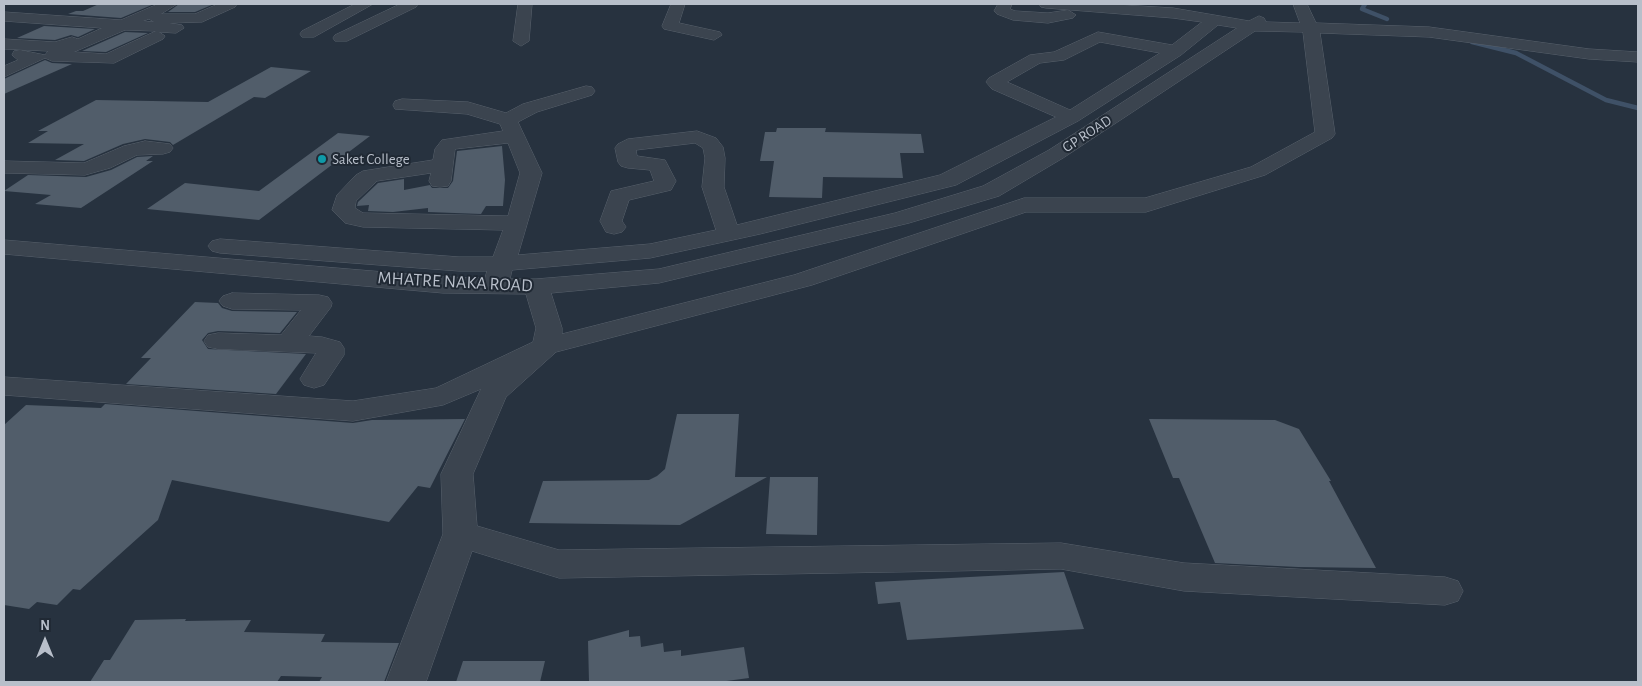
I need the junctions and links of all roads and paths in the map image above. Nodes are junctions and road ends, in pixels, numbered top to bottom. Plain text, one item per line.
1 (170, 4) edge
2 (230, 4) edge
3 (366, 4) edge
4 (411, 4) edge
5 (525, 4) edge
6 (678, 4) edge
7 (1005, 4) edge
8 (1046, 4) edge
9 (1300, 4) edge
10 (1072, 6) junction
11 (142, 10) edge
12 (4, 16) edge
13 (1216, 19) junction
14 (41, 23) junction
15 (1255, 23) junction
16 (112, 24) junction
17 (1308, 26) junction
18 (176, 28) dead end
19 (308, 34) dead end
20 (714, 35) dead end
21 (157, 36) dead end
22 (341, 38) dead end
23 (521, 41) dead end
24 (83, 42) junction
25 (4, 43) edge
26 (115, 43) dead end
27 (1598, 46) junction
28 (1638, 48) edge
29 (1175, 51) junction
30 (4, 54) edge
31 (1613, 56) junction
32 (1638, 57) edge
33 (4, 72) edge
34 (586, 91) dead end
35 (402, 105) dead end
36 (1071, 117) junction
37 (512, 128) junction
38 (163, 148) dead end
39 (6, 169) edge
40 (991, 191) junction
41 (874, 200) junction
42 (1024, 205) junction
43 (901, 218) junction
44 (517, 223) junction
45 (614, 227) dead end
46 (760, 227) junction
47 (4, 233) edge
48 (729, 234) junction
49 (86, 237) junction
50 (4, 247) edge
51 (778, 249) junction
52 (65, 251) junction
53 (317, 274) junction
54 (498, 275) junction
55 (536, 287) junction
56 (232, 300) dead end
57 (293, 302) junction
58 (218, 341) dead end
59 (288, 344) junction
60 (546, 346) junction
61 (314, 379) dead end
62 (4, 386) edge
63 (460, 534) junction
64 (1445, 591) dead end
65 (406, 682) edge

1 - 11 street
2 - 11 street
3 - 19 street
4 - 22 street
5 - 23 street
6 - 20 street
7 - 10 street
8 - 10 street
9 - 17 street
10 - 13 street
11 - 16 street
12 - 14 street
13 - 15 street
13 - 29 street, GP ROAD
14 - 16 street
14 - 25 street
14 - 25 street
15 - 17 street
15 - 40 street, GP ROAD
16 - 18 street
16 - 24 street
17 - 27 street
17 - 31 street
17 - 42 street
21 - 24 street
24 - 26 street
27 - 28 street
27 - 31 street
29 - 36 street, GP ROAD
29 - 36 street
30 - 33 street
31 - 32 street
34 - 37 street
35 - 37 street
36 - 41 street, GP ROAD
37 - 44 street
37 - 44 street
38 - 39 street
40 - 42 street
40 - 43 street, GP ROAD
41 - 43 street
41 - 46 street, MHATRE NAKA ROAD
42 - 60 street
43 - 51 street, MHATRE NAKA ROAD
44 - 54 street
45 - 48 street
46 - 48 street, MHATRE NAKA ROAD
46 - 51 street
47 - 49 street, MHATRE NAKA ROAD
48 - 54 street, MHATRE NAKA ROAD
49 - 52 street
49 - 54 street, MHATRE NAKA ROAD
50 - 52 street, MHATRE NAKA ROAD
51 - 55 street, MHATRE NAKA ROAD
52 - 53 street, MHATRE NAKA ROAD
53 - 54 street, MHATRE NAKA ROAD
53 - 57 street
54 - 55 street, MHATRE NAKA ROAD
55 - 60 street
56 - 57 street
57 - 59 street
58 - 59 street
59 - 61 street
60 - 62 street
60 - 63 street
63 - 64 street
63 - 65 street

